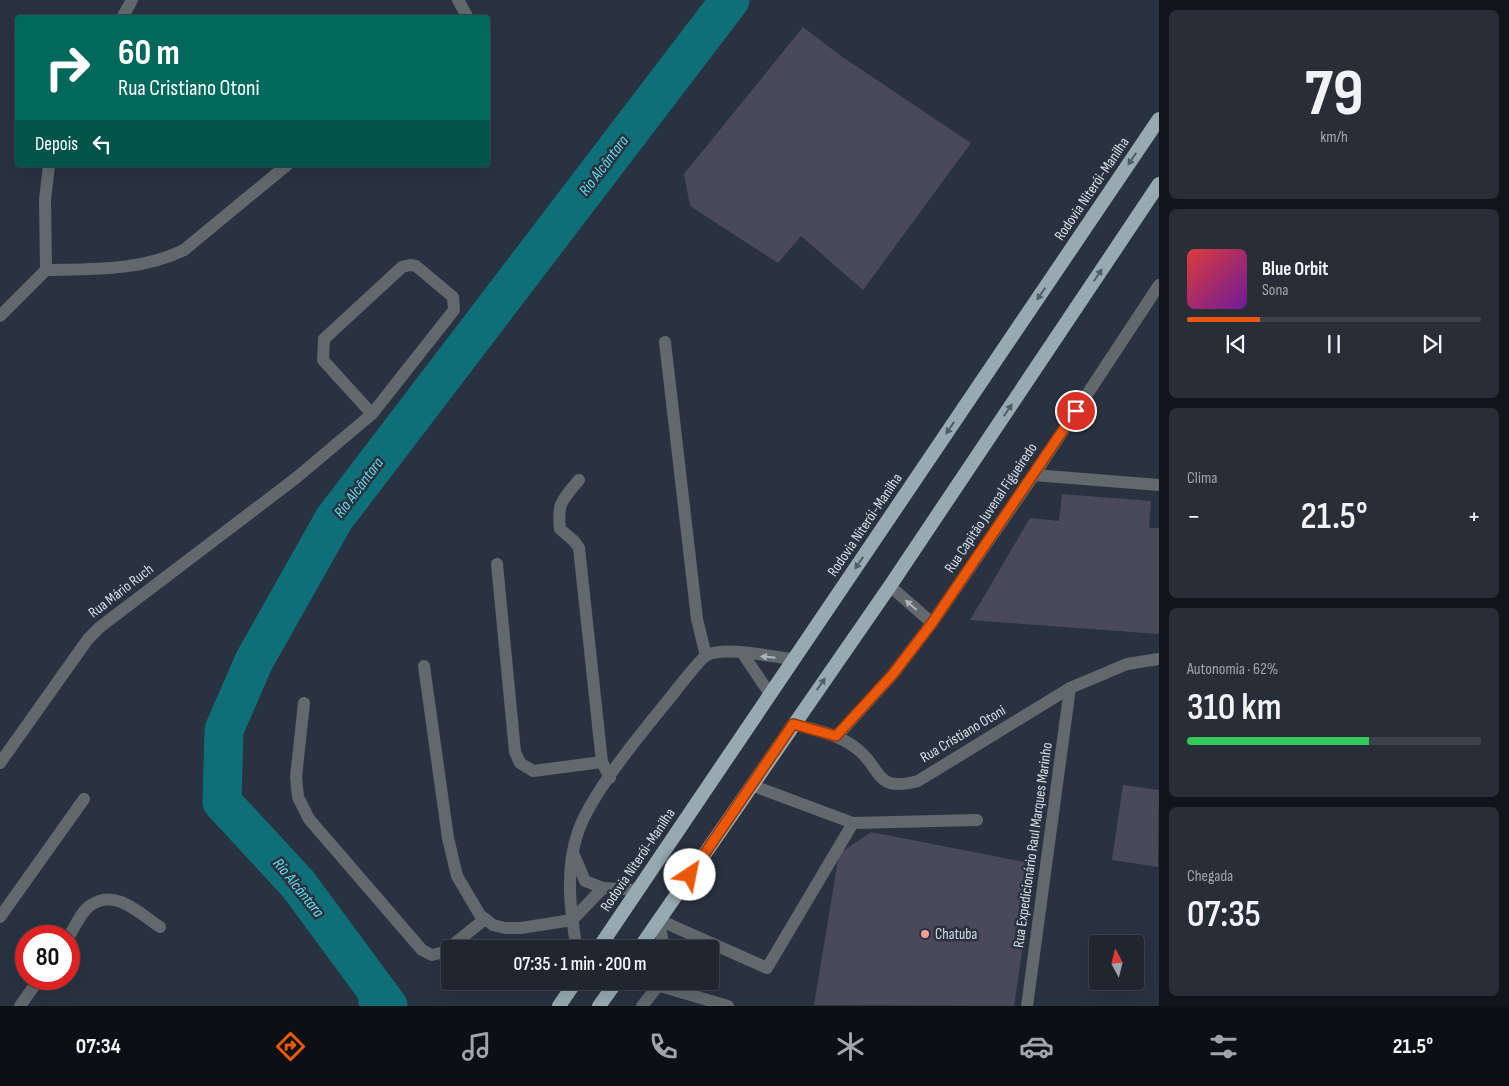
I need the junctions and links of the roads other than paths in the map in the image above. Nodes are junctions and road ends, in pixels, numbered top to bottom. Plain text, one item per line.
1 (132, 0) edge
2 (458, 0) edge
3 (124, 15) edge
4 (466, 15) edge
5 (1159, 119) edge
6 (49, 167) edge
7 (285, 167) edge
8 (1159, 184) edge
9 (46, 270) junction
10 (1159, 285) edge
11 (0, 316) edge
12 (665, 342) dead end
13 (372, 414) junction
14 (1034, 474) junction
15 (579, 480) dead end
16 (1159, 485) edge
17 (497, 564) dead end
18 (890, 586) junction
19 (932, 623) junction
20 (742, 654) junction
21 (706, 656) junction
22 (793, 659) junction
23 (1159, 659) edge
24 (424, 666) dead end
25 (1070, 688) junction
26 (770, 694) junction
27 (304, 703) dead end
28 (793, 724) junction
29 (836, 736) junction
30 (602, 762) junction
31 (0, 763) edge
32 (610, 778) junction
33 (751, 785) junction
34 (84, 799) dead end
35 (977, 820) dead end
36 (854, 823) junction
37 (573, 853) junction
38 (603, 888) junction
39 (638, 890) junction
40 (0, 918) edge
41 (485, 919) junction
42 (572, 920) junction
43 (659, 920) junction
44 (76, 925) edge
45 (160, 927) dead end
46 (575, 940) edge
47 (604, 940) edge
48 (645, 940) edge
49 (662, 940) edge
50 (31, 990) edge
51 (570, 990) edge
52 (611, 990) edge
53 (654, 990) edge
54 (680, 990) edge
55 (20, 1006) edge
56 (559, 1006) edge
57 (599, 1006) edge
58 (642, 1006) edge
59 (728, 1006) edge
60 (1028, 1006) edge

1 - 3 street
2 - 4 street
5 -> 22 highway, Rodovia Niterói-Manilha
6 - 9 street
7 - 9 street
18 -> 8 highway
9 - 11 street
10 - 14 street, Rua Capitão Juvenal Figueiredo
12 - 21 street
13 - 13 street, Rua Mário Ruch
13 - 31 street, Rua Mário Ruch
14 - 16 street
14 - 19 street, Rua Capitão Juvenal Figueiredo
15 - 30 street
17 - 30 street
19 -> 18 street
28 -> 18 highway
19 - 29 street, Rua Capitão Juvenal Figueiredo
20 - 21 street
22 -> 20 street
20 - 26 street
21 - 32 street
22 - 26 highway, Rodovia Niterói-Manilha
23 - 25 street, Rua Cristiano Otoni
24 - 41 street
25 - 29 street, Rua Cristiano Otoni
25 - 60 street, Rua Expedicionário Raul Marques Marinho
26 - 39 highway, Rodovia Niterói-Manilha
27 - 41 street
28 - 29 street, Rua Cristiano Otoni
28 - 33 highway
30 - 32 street
32 - 37 street
33 - 36 street
33 - 43 highway
34 - 40 street
35 - 36 street
36 - 43 street
37 - 38 street
37 - 42 street
38 - 39 street
38 - 42 street
39 - 47 highway, Rodovia Niterói-Manilha
41 - 42 street
42 - 46 street
43 - 48 highway
43 - 49 street
44 - 45 street
50 - 55 street
51 - 56 highway
52 - 57 highway
53 - 58 street
54 - 59 street

